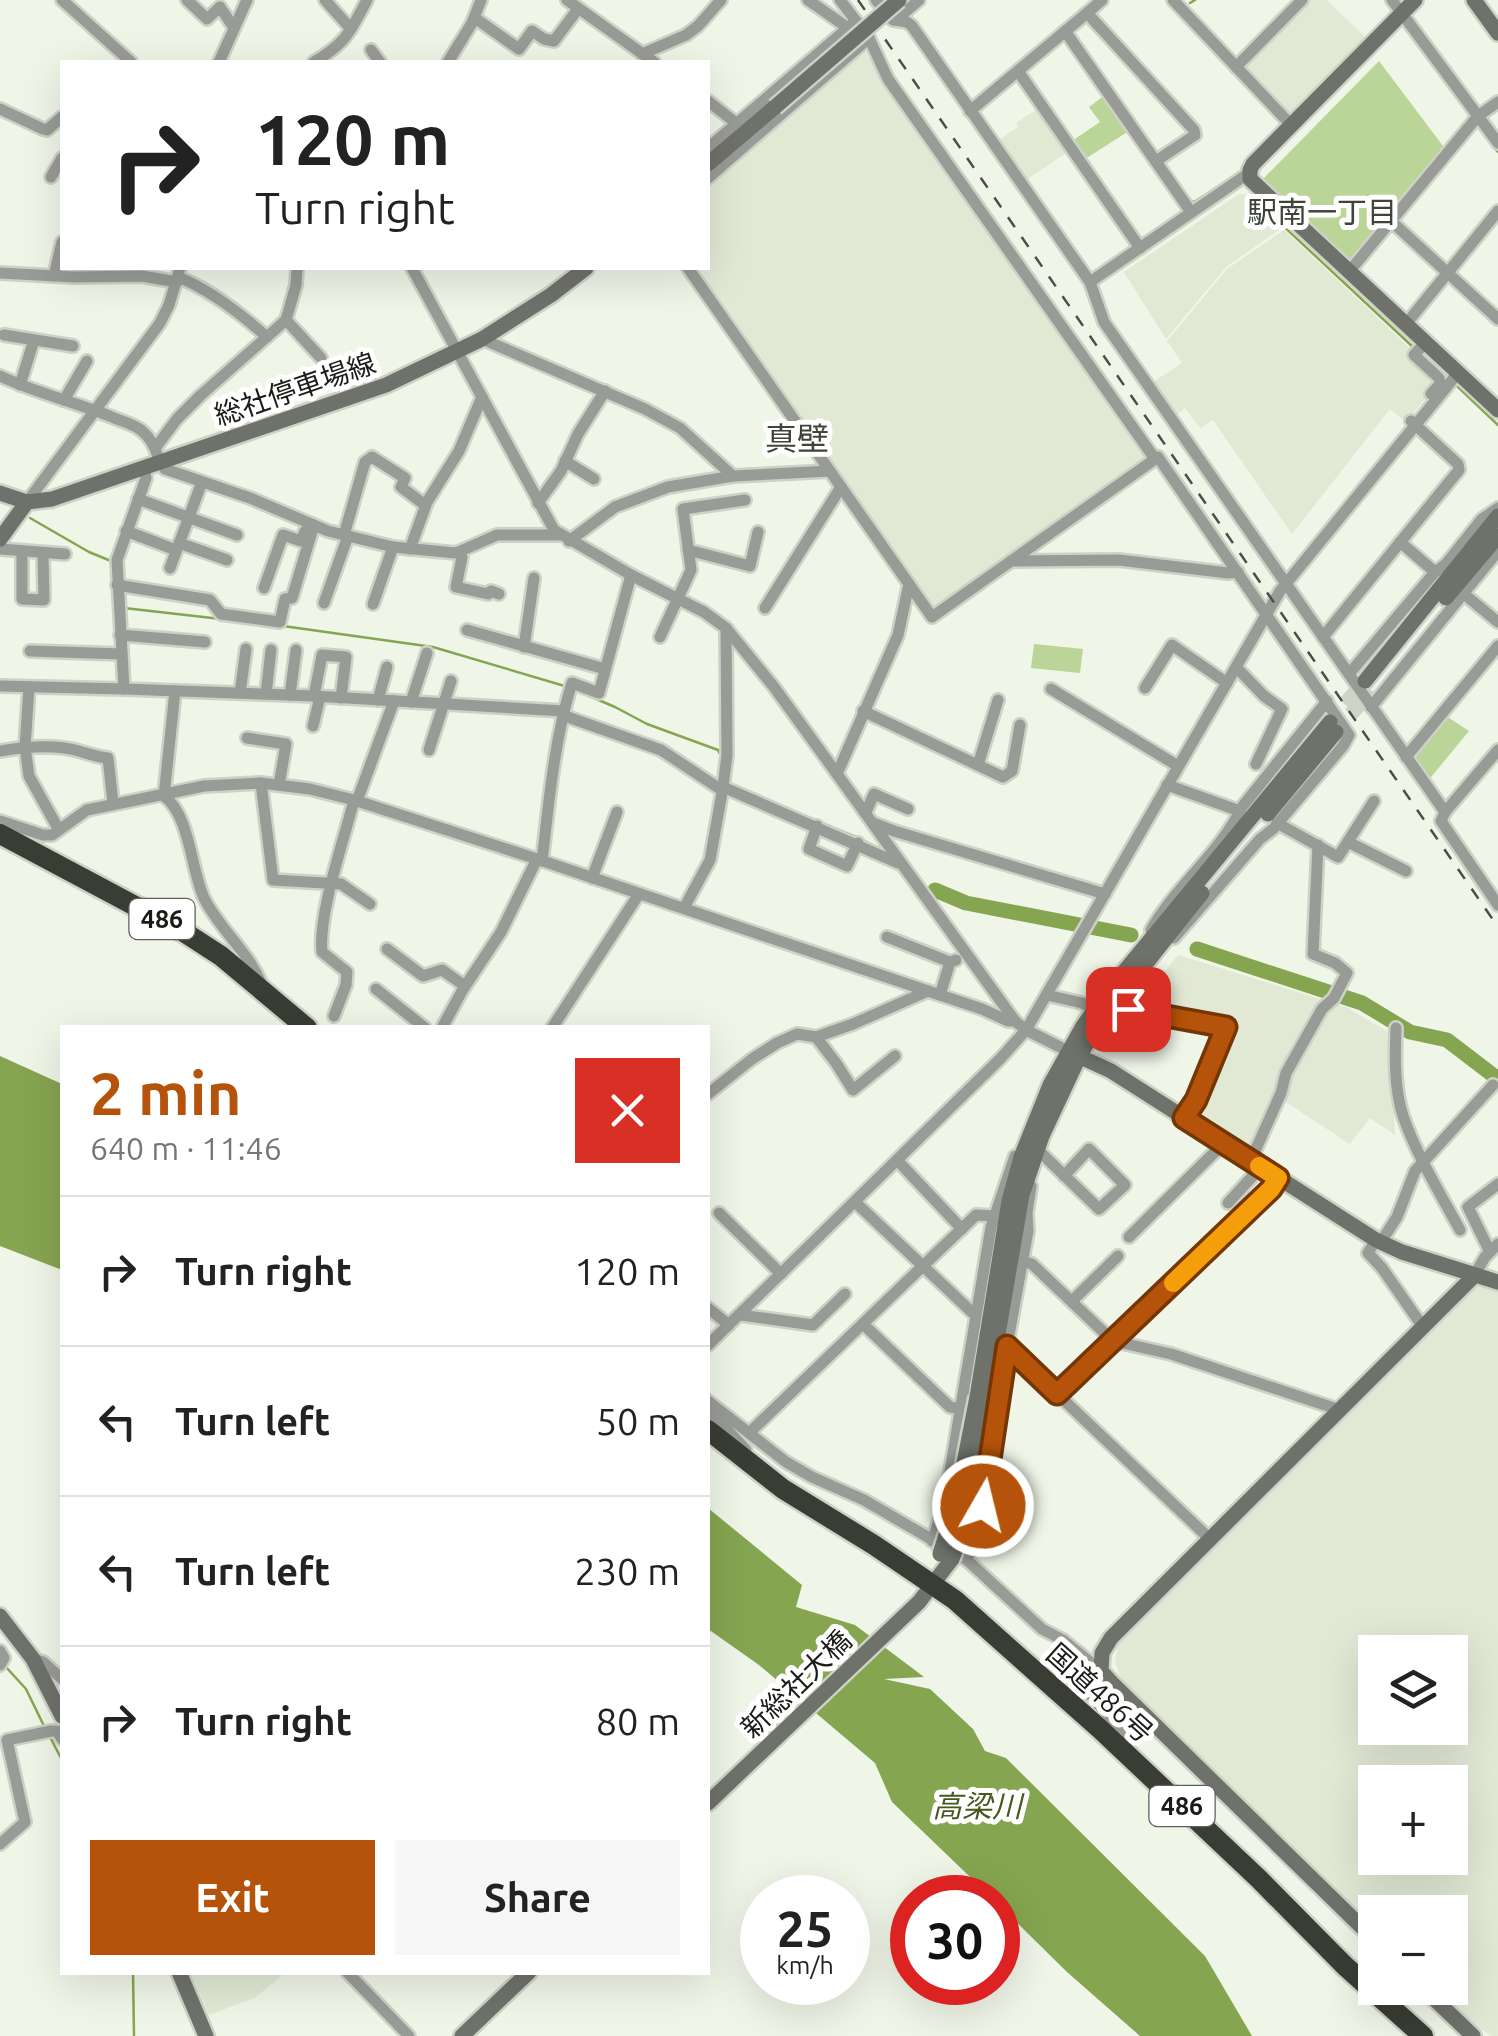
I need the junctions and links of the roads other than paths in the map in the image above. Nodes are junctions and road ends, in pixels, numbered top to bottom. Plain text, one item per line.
1 (62, 0) edge
2 (186, 0) edge
3 (247, 0) edge
4 (325, 0) edge
5 (368, 0) edge
6 (481, 0) edge
7 (566, 0) edge
8 (720, 0) edge
9 (808, 0) edge
10 (840, 0) edge
11 (876, 0) edge
12 (900, 0) edge
13 (919, 0) edge
14 (1102, 0) edge
15 (1302, 0) edge
16 (1415, 0) edge
17 (1474, 0) edge
18 (1181, 3) edge
19 (1397, 7) edge
20 (578, 9) junction
21 (1087, 13) junction
22 (474, 18) junction
23 (897, 20) junction
24 (852, 24) junction
25 (234, 28) junction
26 (352, 29) junction
27 (1065, 31) junction
28 (1498, 32) edge
29 (869, 38) junction
30 (336, 49) junction
31 (371, 50) dead end
32 (648, 58) edge
33 (129, 60) edge
34 (221, 60) edge
35 (317, 60) edge
36 (339, 60) edge
37 (378, 60) edge
38 (449, 60) edge
39 (1236, 66) junction
40 (1018, 71) junction
41 (1498, 102) edge
42 (710, 103) edge
43 (0, 109) edge
44 (970, 111) junction
45 (1478, 116) junction
46 (736, 124) junction
47 (1292, 126) junction
48 (57, 130) edge
49 (1498, 144) edge
50 (710, 146) edge
51 (60, 161) edge
52 (1156, 161) junction
53 (710, 162) edge
54 (1249, 173) junction
55 (710, 176) edge
56 (50, 177) dead end
57 (1498, 211) edge
58 (1191, 212) junction
59 (1391, 221) junction
60 (1140, 248) junction
61 (60, 250) edge
62 (297, 270) edge
63 (413, 270) edge
64 (576, 270) edge
65 (689, 270) edge
66 (0, 272) edge
67 (1348, 273) junction
68 (1448, 273) junction
69 (54, 276) junction
70 (179, 276) edge
71 (1090, 282) junction
72 (1497, 315) edge
73 (286, 320) junction
74 (1406, 324) junction
75 (4, 335) dead end
76 (268, 337) junction
77 (482, 339) junction
78 (34, 340) junction
79 (73, 346) dead end
80 (1420, 348) junction
81 (458, 352) junction
82 (321, 358) dead end
83 (87, 361) dead end
84 (1458, 373) junction
85 (0, 376) edge
86 (20, 385) junction
87 (604, 391) junction
88 (482, 397) junction
89 (64, 400) junction
90 (1497, 408) edge
91 (95, 410) junction
92 (1416, 425) junction
93 (153, 459) junction
94 (1154, 459) junction
95 (566, 461) junction
96 (830, 471) junction
97 (733, 476) junction
98 (594, 479) dead end
99 (202, 482) junction
100 (841, 486) junction
101 (0, 493) edge
102 (138, 499) junction
103 (745, 500) dead end
104 (27, 502) junction
105 (538, 503) junction
106 (425, 506) junction
107 (1498, 508) edge
108 (1498, 516) edge
109 (188, 518) junction
110 (311, 523) junction
111 (126, 531) junction
112 (758, 532) dead end
113 (237, 535) dead end
114 (346, 536) junction
115 (1498, 536) edge
116 (564, 538) junction
117 (0, 539) edge
118 (1400, 542) junction
119 (178, 547) junction
120 (393, 547) junction
121 (0, 549) edge
122 (410, 549) junction
123 (688, 550) junction
124 (1498, 551) edge
125 (22, 552) junction
126 (458, 552) junction
127 (44, 553) junction
128 (65, 554) dead end
129 (227, 560) dead end
130 (1011, 561) junction
131 (170, 568) dead end
132 (1238, 572) junction
133 (1436, 572) junction
134 (631, 575) junction
135 (534, 578) dead end
136 (909, 584) junction
137 (1286, 584) junction
138 (117, 585) junction
139 (264, 588) dead end
140 (500, 594) dead end
141 (1464, 594) junction
142 (676, 598) junction
143 (324, 604) dead end
144 (373, 604) dead end
145 (764, 608) dead end
146 (1266, 614) junction
147 (1498, 622) edge
148 (726, 628) junction
149 (467, 630) dead end
150 (120, 635) junction
151 (660, 636) dead end
152 (1323, 637) junction
153 (205, 642) dead end
154 (1498, 646) edge
155 (524, 647) junction
156 (246, 649) dead end
157 (271, 650) dead end
158 (296, 650) dead end
159 (30, 652) dead end
160 (428, 653) dead end
161 (122, 654) junction
162 (387, 667) dead end
163 (1237, 668) junction
164 (606, 670) junction
165 (1349, 674) junction
166 (451, 681) dead end
167 (1227, 683) junction
168 (0, 686) edge
169 (30, 687) junction
170 (1144, 688) dead end
171 (124, 690) junction
172 (1050, 690) dead end
173 (175, 691) junction
174 (240, 693) junction
175 (266, 694) junction
176 (290, 696) junction
177 (317, 697) junction
178 (342, 698) junction
179 (378, 700) junction
180 (998, 700) dead end
181 (394, 701) junction
182 (1327, 701) junction
183 (411, 702) junction
184 (444, 704) junction
185 (1371, 707) junction
186 (863, 711) junction
187 (563, 713) junction
188 (1020, 725) dead end
189 (313, 726) dead end
190 (1333, 727) tunnel mouth
191 (248, 738) dead end
192 (25, 746) junction
193 (428, 750) dead end
194 (1498, 750) edge
195 (0, 751) edge
196 (1406, 758) junction
197 (1256, 764) dead end
198 (978, 765) junction
199 (1178, 766) junction
200 (838, 774) junction
201 (261, 783) junction
202 (279, 785) junction
203 (1166, 785) junction
204 (723, 789) junction
205 (164, 796) junction
206 (355, 801) junction
207 (1374, 802) dead end
208 (112, 803) junction
209 (908, 809) dead end
210 (1240, 810) junction
211 (617, 812) dead end
212 (1446, 812) junction
213 (870, 817) junction
214 (0, 822) edge
215 (1277, 823) junction
216 (817, 826) junction
217 (59, 830) junction
218 (0, 834) edge
219 (1348, 842) junction
220 (858, 843) junction
221 (1318, 845) junction
222 (539, 860) junction
223 (903, 865) junction
224 (1406, 871) dead end
225 (592, 878) junction
226 (333, 884) junction
227 (640, 894) junction
228 (1105, 894) junction
229 (370, 904) dead end
230 (1498, 905) edge
231 (684, 908) junction
232 (887, 938) dead end
233 (387, 949) dead end
234 (1147, 952) junction
235 (967, 955) junction
236 (950, 962) junction
237 (466, 986) junction
238 (261, 989) junction
239 (376, 989) dead end
240 (934, 993) junction
241 (1047, 995) junction
242 (1116, 999) junction
243 (1094, 1009) junction
244 (334, 1016) dead end
245 (303, 1025) edge
246 (421, 1025) edge
247 (444, 1025) edge
248 (554, 1025) edge
249 (1020, 1025) junction
250 (1396, 1028) dead end
251 (816, 1037) junction
252 (1073, 1054) junction
253 (894, 1056) dead end
254 (1493, 1085) dead end
255 (710, 1093) edge
256 (1184, 1118) junction
257 (1034, 1142) junction
258 (1224, 1144) junction
259 (897, 1160) junction
260 (1422, 1162) junction
261 (1256, 1164) junction
262 (1032, 1166) junction
263 (1064, 1176) junction
264 (1278, 1178) junction
265 (1498, 1184) edge
266 (855, 1202) junction
267 (1228, 1203) dead end
268 (719, 1212) dead end
269 (995, 1216) junction
270 (962, 1229) junction
271 (1460, 1230) dead end
272 (1130, 1237) dead end
273 (1378, 1241) junction
274 (1494, 1248) edge
275 (1118, 1256) dead end
276 (1022, 1261) junction
277 (923, 1267) junction
278 (781, 1274) junction
279 (1474, 1276) junction
280 (1498, 1282) edge
281 (845, 1294) dead end
282 (1072, 1301) junction
283 (710, 1310) edge
284 (740, 1314) junction
285 (976, 1316) junction
286 (863, 1324) junction
287 (729, 1325) junction
288 (1423, 1327) junction
289 (1113, 1341) junction
290 (710, 1343) edge
291 (1007, 1346) junction
292 (1057, 1394) junction
293 (982, 1398) junction
294 (710, 1403) edge
295 (962, 1409) junction
296 (1340, 1410) junction
297 (710, 1411) edge
298 (710, 1432) edge
299 (749, 1433) junction
300 (783, 1489) junction
301 (1210, 1540) junction
302 (948, 1554) junction
303 (934, 1584) junction
304 (0, 1617) edge
305 (1081, 1655) junction
306 (34, 1659) junction
307 (1101, 1671) junction
308 (60, 1677) edge
309 (60, 1712) edge
310 (52, 1734) edge
311 (3, 1738) edge
312 (1127, 1754) junction
313 (710, 1801) edge
314 (0, 1844) edge
315 (1358, 1923) edge
316 (180, 1975) edge
317 (350, 1975) edge
318 (526, 1975) edge
319 (1441, 2005) edge
320 (206, 2036) edge
321 (408, 2036) edge
322 (462, 2036) edge
323 (1423, 2036) edge
324 (1473, 2036) edge

1 - 33 street
2 - 25 street
3 - 25 street
4 - 26 street
5 - 26 street
6 - 22 street
7 - 20 street
8 - 32 street
9 - 24 street
10 - 24 street
11 - 23 street
12 - 53 street, bridge
13 - 23 street
14 - 21 street
15 - 39 street
16 - 19 street
17 - 28 street
18 - 39 street
19 - 45 street
19 - 47 street
20 - 22 street
20 - 32 street
21 - 27 street
21 - 52 street
22 - 38 street
23 - 44 street
24 - 29 street
24 - 46 street
25 - 34 street
26 - 30 street
27 - 40 street
27 - 52 street
29 - 55 street
29 - 94 street
30 - 35 street
30 - 36 street
31 - 37 street
39 - 47 street
40 - 44 street
40 - 60 street
41 - 45 street
42 - 46 street
43 - 48 street
44 - 71 street
45 - 49 street
45 - 59 street
46 - 50 street
47 - 54 street
51 - 56 street
52 - 58 street
54 - 58 street
54 - 67 street
57 - 68 street
58 - 60 street
59 - 67 street
59 - 68 street
60 - 71 street
61 - 69 street
62 - 73 street
63 - 81 street
64 - 77 street, 総社停車場線
65 - 96 street
66 - 69 street
67 - 74 street
68 - 72 street
68 - 74 street
69 - 70 street
70 - 76 street
70 - 91 street
71 - 137 street
73 - 76 street
73 - 82 street
74 - 80 street
75 - 78 street
76 - 93 street
77 - 81 street, 総社停車場線
77 - 87 street
78 - 79 street
78 - 86 street
80 - 84 street
80 - 92 street
81 - 88 street
81 - 93 street, 総社停車場線
83 - 89 street
84 - 90 street
84 - 92 street
85 - 86 street
86 - 89 street
87 - 95 street
87 - 97 street
88 - 105 street
88 - 106 street
89 - 91 street
91 - 93 street
91 - 104 street
92 - 118 street
92 - 137 street
93 - 99 street
93 - 102 street
93 - 104 street, 総社停車場線
94 - 130 street
94 - 132 street
95 - 98 street
95 - 105 street
96 - 97 street
96 - 100 street
97 - 116 street
99 - 109 street
99 - 110 street
100 - 136 street
100 - 145 street
101 - 104 street
102 - 109 street
102 - 111 street
103 - 123 street
104 - 117 street
105 - 116 street
106 - 114 street
106 - 122 street
107 - 133 street
108 - 115 street
109 - 113 street
109 - 119 street
110 - 114 street
110 - 138 street
110 - 139 street
111 - 119 street
111 - 138 street
112 - 123 street
114 - 120 street
114 - 143 street
116 - 126 street
116 - 134 street
118 - 133 street
118 - 152 street
119 - 129 street
119 - 131 street
120 - 122 street
120 - 144 street
121 - 125 street
122 - 126 street
123 - 142 street
124 - 141 street
125 - 127 street
125 - 127 street
126 - 140 street
127 - 128 street
130 - 132 street
130 - 136 street
132 - 146 street
133 - 165 street
134 - 142 street
134 - 164 street
135 - 155 street
136 - 186 street
137 - 146 street
137 - 152 street
138 - 150 street
141 - 147 street
141 - 185 street
142 - 148 street
142 - 151 street
146 - 163 street
146 - 182 street
148 - 200 street
148 - 204 street
149 - 155 street
150 - 153 street
150 - 161 street
152 - 165 street
154 - 196 street
155 - 164 street
156 - 174 street
157 - 175 street
158 - 176 street
159 - 161 street
160 - 183 street
161 - 171 street
162 - 179 street
163 - 167 street
163 - 197 street
164 - 187 street
165 - 185 street
166 - 184 street
167 - 170 street
167 - 199 street
168 - 169 street
169 - 171 street
169 - 192 street
171 - 173 street
172 - 199 street
173 - 174 street
173 - 205 street
174 - 175 street
175 - 176 street
176 - 177 street
177 - 178 street
177 - 178 street
177 - 189 street
178 - 179 street
179 - 181 street
180 - 198 street
181 - 183 street
181 - 206 street
182 - 210 street
182 - 215 street
183 - 184 street
184 - 187 street
184 - 193 street
185 - 196 street
186 - 198 street
186 - 200 street
187 - 204 street
187 - 222 street
188 - 198 street
190 - 234 street
191 - 202 street
192 - 195 street
192 - 208 street
192 - 217 street
194 - 212 street
196 - 212 street
199 - 203 street
200 - 213 street
201 - 202 street
201 - 205 street
201 - 226 street
202 - 206 street
203 - 210 street
203 - 228 street
204 - 216 street
204 - 231 street
205 - 208 street
205 - 238 street
206 - 222 street
206 - 226 street
207 - 219 street
208 - 217 street
209 - 213 street
210 - 234 street
211 - 225 street
212 - 230 street
213 - 223 street
213 - 228 street
214 - 217 street
215 - 221 street
215 - 234 street
216 - 220 street
216 - 220 street
218 - 238 highway, 486
219 - 221 street
219 - 224 street
220 - 223 street
221 - 261 street
222 - 225 street
222 - 237 street
223 - 235 street
225 - 227 street
226 - 229 street
226 - 244 street
227 - 231 street
227 - 248 street
228 - 241 street
231 - 240 street
232 - 236 street
233 - 237 street
234 - 242 street
234 - 243 street
235 - 236 street
235 - 249 street
236 - 240 street
237 - 247 street
238 - 245 highway, 486
239 - 246 street
240 - 249 street
240 - 251 street
241 - 243 street
241 - 249 street
242 - 252 street
242 - 256 street
243 - 252 street
249 - 252 street
249 - 259 street
250 - 260 street
251 - 253 street
251 - 255 street
252 - 256 street
252 - 257 street
254 - 260 street
256 - 258 street
257 - 262 street
257 - 263 street
257 - 269 street
257 - 293 street
258 - 261 street
258 - 272 street
259 - 266 street
259 - 270 street
260 - 271 street
260 - 273 street
261 - 264 street
261 - 267 street
262 - 276 street
262 - 293 street
263 - 263 street
264 - 273 street
264 - 289 street
265 - 274 street
266 - 277 street
266 - 278 street
268 - 278 street
269 - 270 street
269 - 285 street
270 - 277 street
273 - 279 street
273 - 288 street
274 - 279 street
275 - 282 street
276 - 282 street
276 - 291 street
277 - 285 street
277 - 286 street
278 - 284 street
279 - 280 street
279 - 288 street
281 - 284 street
282 - 289 street
283 - 287 street
284 - 287 street
285 - 295 street
286 - 295 street
286 - 299 street
287 - 290 street
288 - 296 street
289 - 292 street
289 - 296 street
291 - 292 street
291 - 302 street
292 - 301 street
293 - 302 street, bridge
294 - 299 street
295 - 302 street
296 - 301 street
297 - 300 street
298 - 300 highway, 国道486号 / 486
299 - 302 street
300 - 303 highway, 国道486号 / 486
301 - 307 street
302 - 303 street
302 - 305 street
303 - 312 highway, 国道486号 / 486
303 - 313 street, 新総社大橋
304 - 306 street
305 - 307 street
305 - 312 street
306 - 308 street
306 - 309 street
307 - 315 street
310 - 311 street
311 - 314 street
312 - 323 highway, 国道486号 / 486
316 - 320 street
317 - 321 street
318 - 322 street
319 - 324 street

